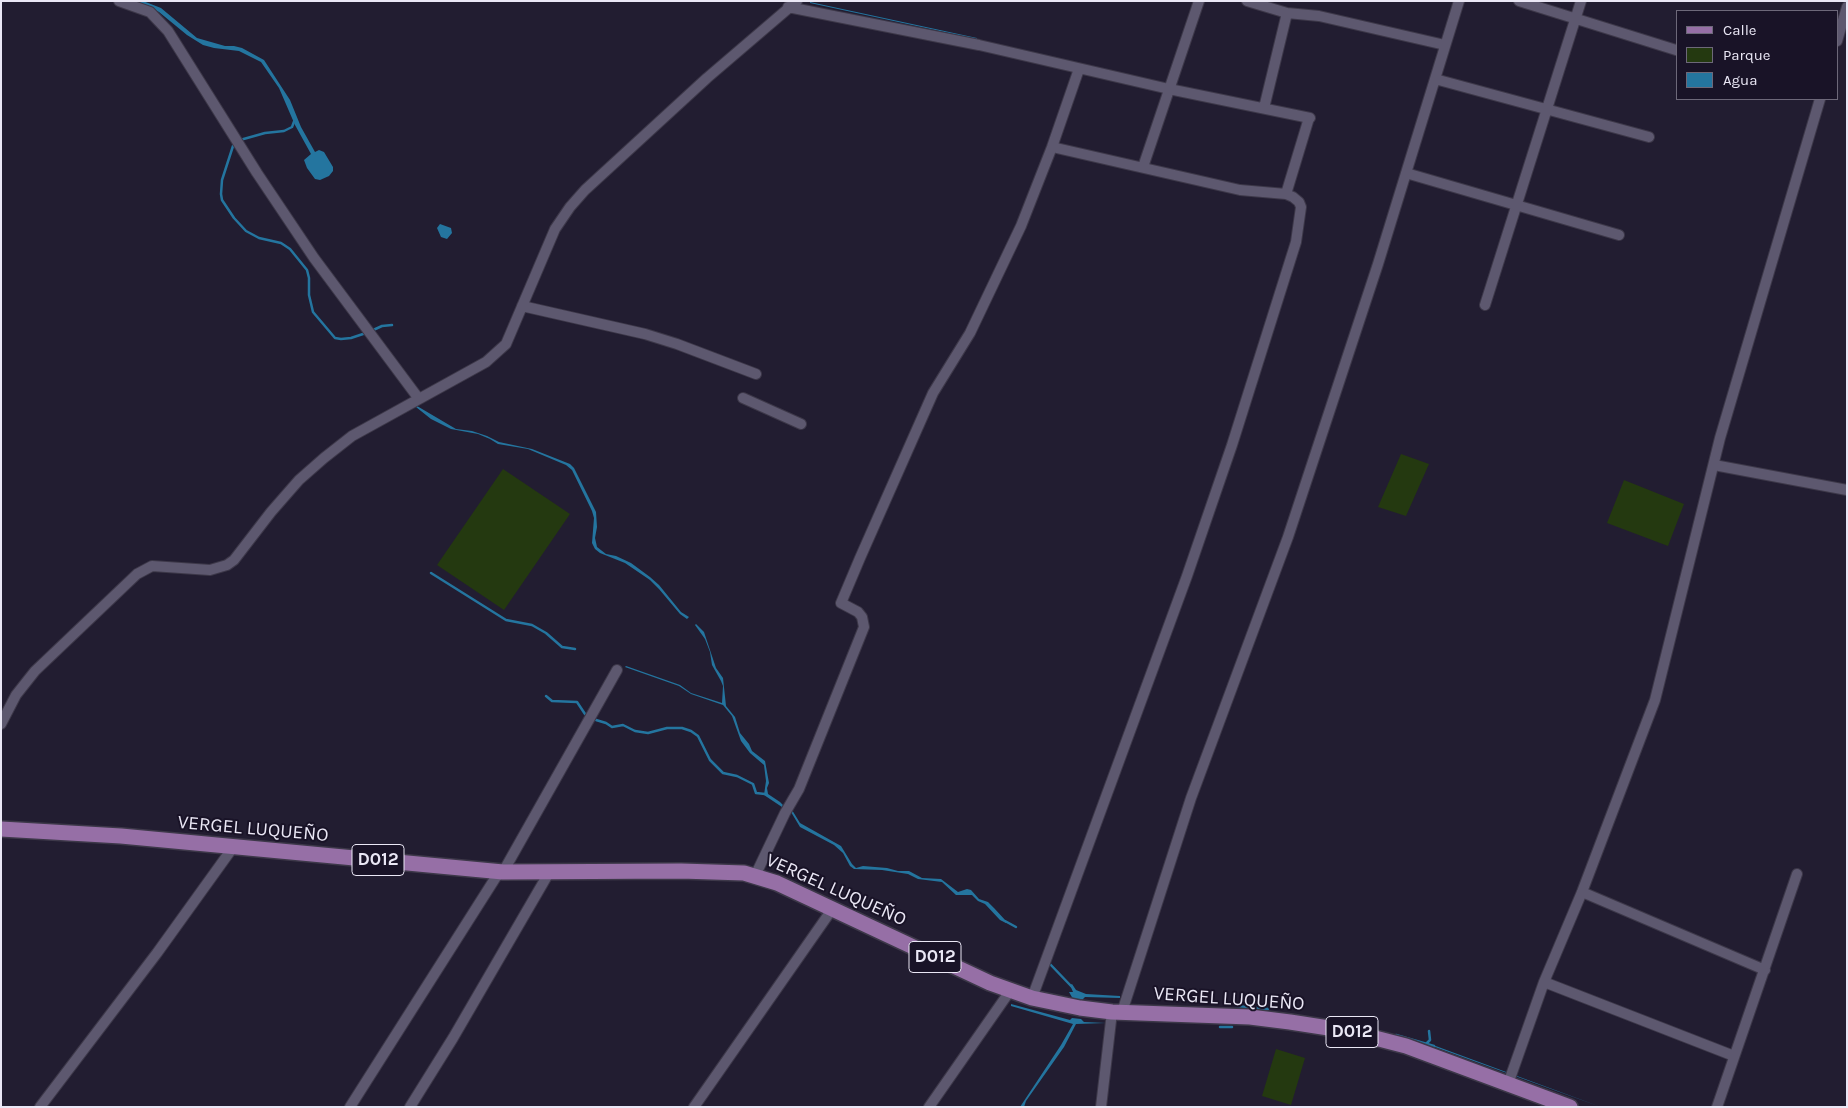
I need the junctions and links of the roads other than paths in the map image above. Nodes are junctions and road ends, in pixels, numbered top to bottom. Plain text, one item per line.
1 (118, 1) edge
2 (797, 1) edge
3 (1199, 1) edge
4 (1247, 1) edge
5 (1459, 1) edge
6 (1519, 1) edge
7 (1580, 1) edge
8 (1847, 7) edge
9 (788, 8) junction
10 (1287, 13) junction
11 (1575, 18) junction
12 (1838, 38) edge
13 (1445, 46) junction
14 (1676, 50) edge
15 (1079, 69) junction
16 (1435, 79) junction
17 (1169, 89) junction
18 (1820, 100) edge
19 (1264, 108) junction
20 (1546, 109) junction
21 (1649, 137) dead end
22 (1052, 147) junction
23 (1142, 167) junction
24 (1406, 173) junction
25 (1286, 194) junction
26 (1516, 205) junction
27 (1619, 235) dead end
28 (1485, 304) dead end
29 (522, 306) junction
30 (756, 374) dead end
31 (419, 398) junction
32 (743, 398) dead end
33 (800, 424) dead end
34 (1714, 465) junction
35 (1847, 490) edge
36 (617, 670) dead end
37 (1, 724) edge
38 (1, 829) edge
39 (234, 846) junction
40 (550, 871) junction
41 (503, 872) junction
42 (1797, 874) dead end
43 (755, 876) junction
44 (1582, 892) junction
45 (833, 908) junction
46 (1765, 970) junction
47 (1544, 982) junction
48 (1010, 991) junction
49 (1032, 998) junction
50 (1117, 1012) junction
51 (1734, 1056) junction
52 (1511, 1078) junction
53 (40, 1107) edge
54 (350, 1107) edge
55 (410, 1107) edge
56 (694, 1107) edge
57 (929, 1107) edge
58 (1101, 1107) edge
59 (1570, 1107) edge
60 (1717, 1107) edge

1 - 31 street
2 - 9 street
3 - 17 street
4 - 10 street
5 - 13 street
6 - 11 street
7 - 11 street
8 - 12 street
9 - 15 street
9 - 29 street
10 - 13 street
10 - 19 street
11 - 14 street
11 - 20 street
13 - 16 street
15 - 17 street
15 - 22 street
16 - 20 street
16 - 24 street
17 - 19 street
17 - 23 street
18 - 34 street
19 - 25 street
20 - 21 street
20 - 26 street
22 - 23 street
22 - 43 street
23 - 25 street
24 - 26 street
24 - 50 street
25 - 49 street
26 - 27 street
26 - 28 street
29 - 30 street
29 - 31 street
31 - 37 street
32 - 33 street
34 - 35 street
34 - 44 street
36 - 41 street
38 - 39 main road, VERGEL LUQUEÑO / D012
39 - 41 main road, VERGEL LUQUEÑO / D012
39 - 53 street
40 - 41 main road, VERGEL LUQUEÑO / D012
40 - 43 main road, VERGEL LUQUEÑO / D012
40 - 55 street
41 - 54 street
42 - 46 street
43 - 45 main road, VERGEL LUQUEÑO / D012
44 - 46 street
44 - 47 street
45 - 48 main road, VERGEL LUQUEÑO / D012
45 - 56 street
46 - 51 street
47 - 51 street
47 - 52 street
48 - 49 main road, VERGEL LUQUEÑO / D012
48 - 57 street
49 - 50 main road, VERGEL LUQUEÑO / D012
50 - 52 main road, VERGEL LUQUEÑO / D012
50 - 58 street
51 - 60 street
52 - 59 main road, VERGEL LUQUEÑO / D012

